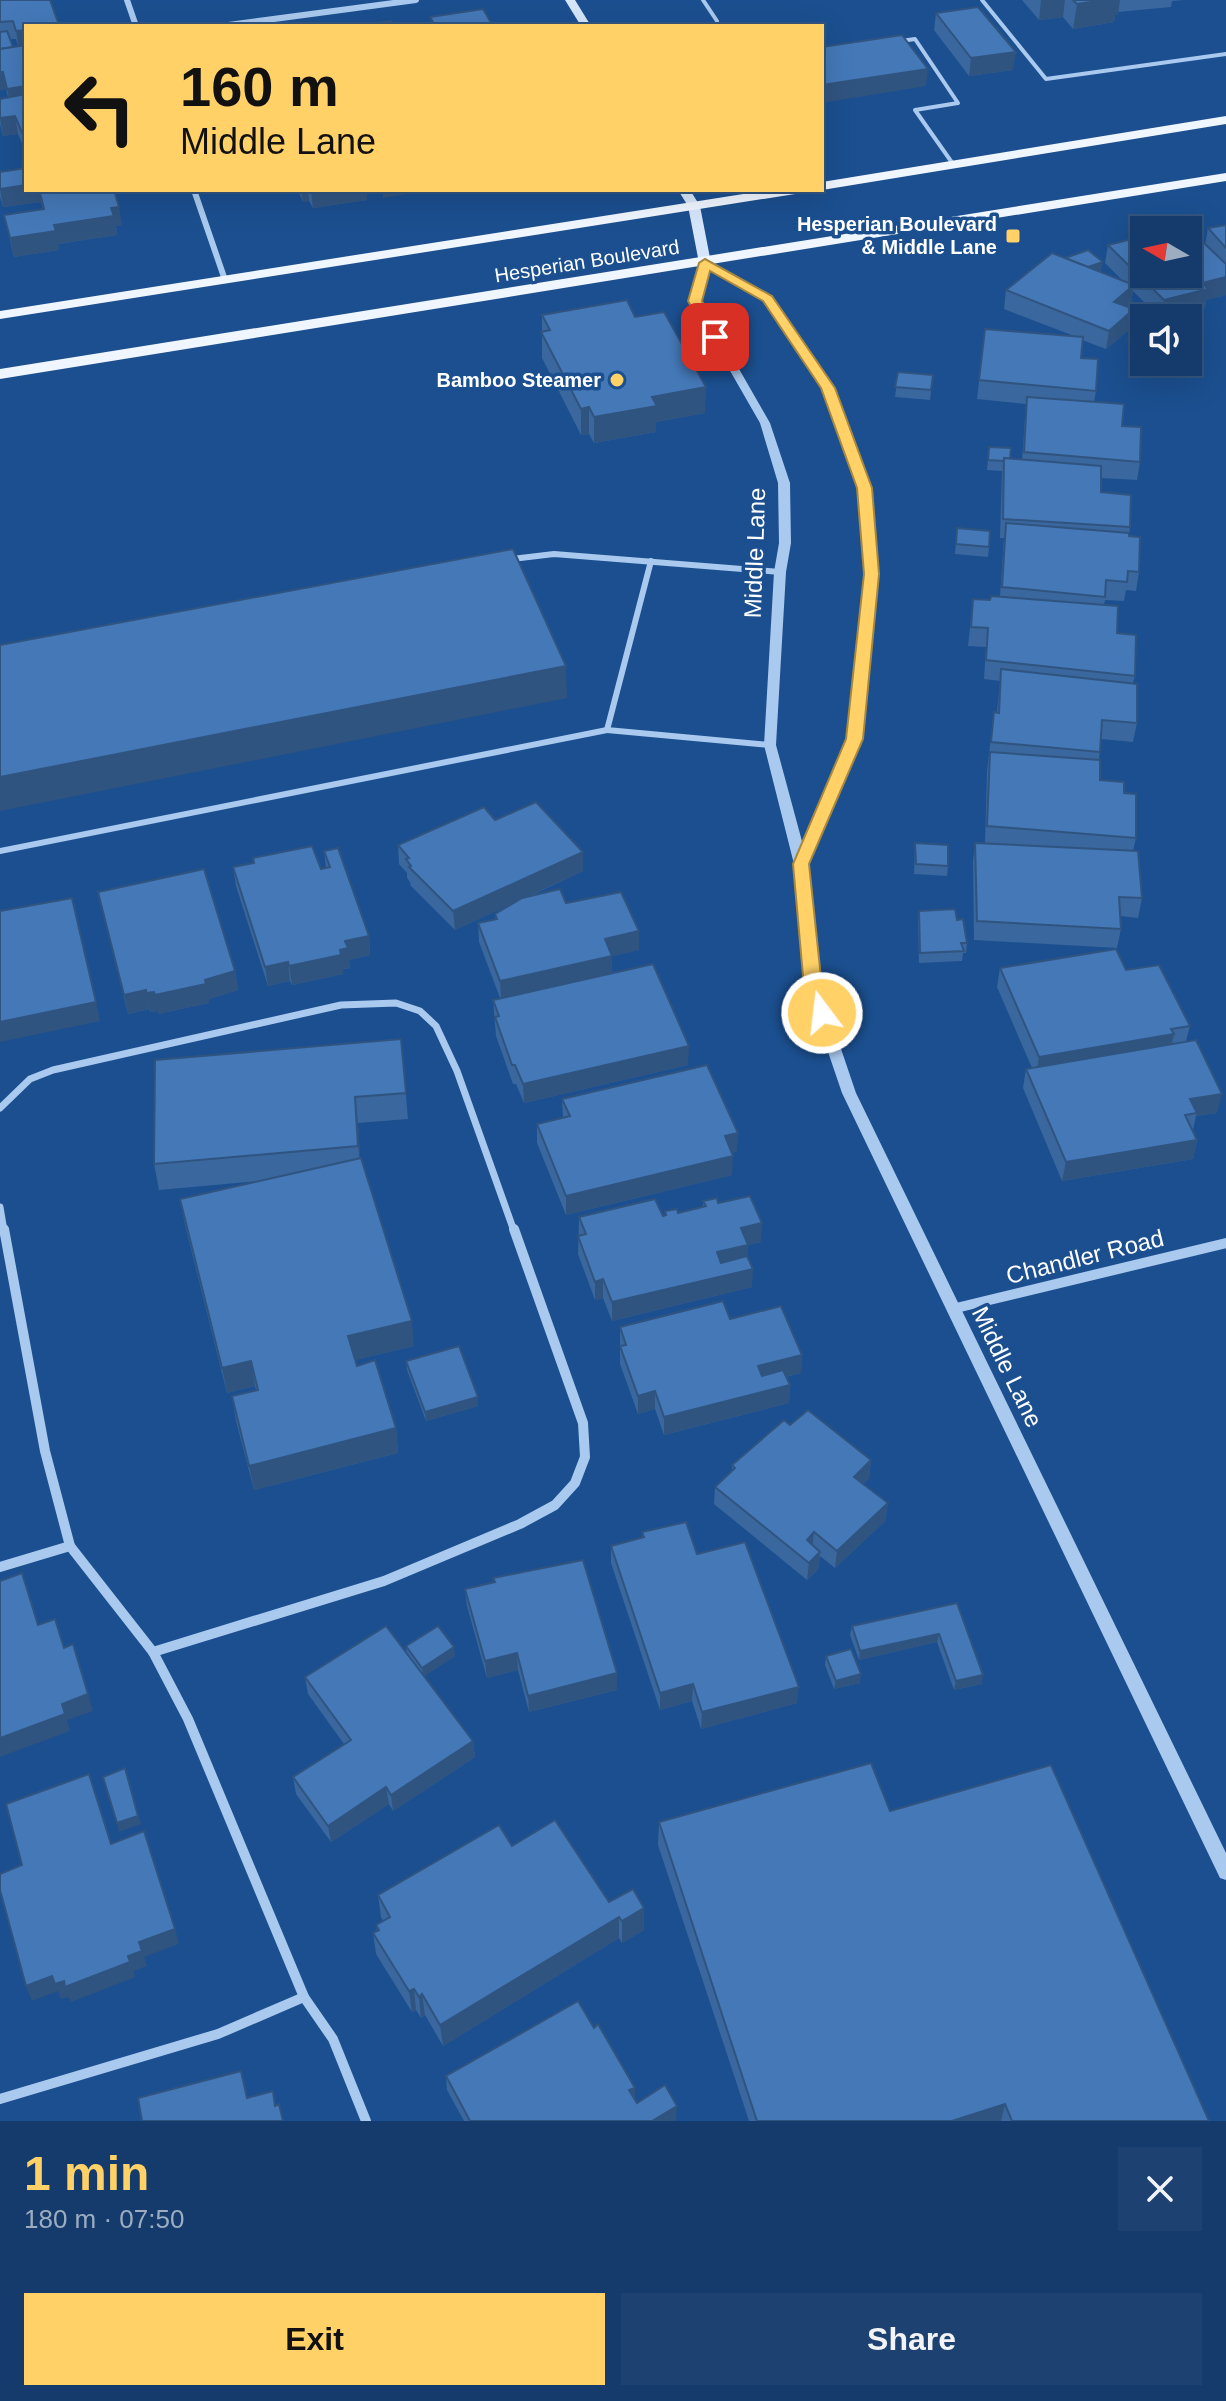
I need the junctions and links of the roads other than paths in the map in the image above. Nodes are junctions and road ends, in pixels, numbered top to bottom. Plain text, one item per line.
1 (127, 0) edge
2 (416, 0) edge
3 (570, 0) edge
4 (703, 0) edge
5 (982, 0) edge
6 (717, 21) dead end
7 (135, 24) edge
8 (236, 24) edge
9 (585, 24) edge
10 (899, 41) edge
11 (1226, 54) edge
12 (1226, 120) edge
13 (953, 164) junction
14 (1226, 177) edge
15 (824, 186) edge
16 (195, 192) edge
17 (685, 192) edge
18 (782, 192) edge
19 (694, 206) junction
20 (705, 263) junction
21 (225, 280) junction
22 (0, 315) edge
23 (0, 374) edge
24 (507, 560) edge
25 (651, 561) junction
26 (780, 572) junction
27 (607, 730) junction
28 (770, 745) junction
29 (0, 851) edge
30 (801, 864) junction
31 (0, 1108) edge
32 (0, 1207) edge
33 (1226, 1243) edge
34 (952, 1309) junction
35 (70, 1546) junction
36 (0, 1567) edge
37 (153, 1652) junction
38 (1226, 1872) edge
39 (304, 1997) junction
40 (0, 2099) edge
41 (366, 2121) edge

1 - 7 street
2 - 8 street
3 - 9 main road
4 - 6 lane
5 - 11 lane
10 - 13 lane
12 - 13 main road
13 - 15 main road
14 - 20 main road, Hesperian Boulevard
16 - 21 street
17 - 19 main road
18 - 19 main road, Hesperian Boulevard
19 - 20 main road
19 - 21 main road, Hesperian Boulevard
20 - 23 main road, Hesperian Boulevard
20 - 26 street, Middle Lane
20 - 30 street, Middle Lane
21 - 22 main road, Hesperian Boulevard
24 - 25 lane
25 - 26 lane
25 - 27 lane
26 - 28 street, Middle Lane
27 - 28 lane
27 - 29 lane
28 - 30 street, Middle Lane
30 - 34 street, Middle Lane
31 - 37 street
32 - 35 street
33 - 34 street, Chandler Road
34 - 38 street, Middle Lane
35 - 36 street
35 - 37 street
37 - 39 street
39 - 40 street
39 - 41 street

